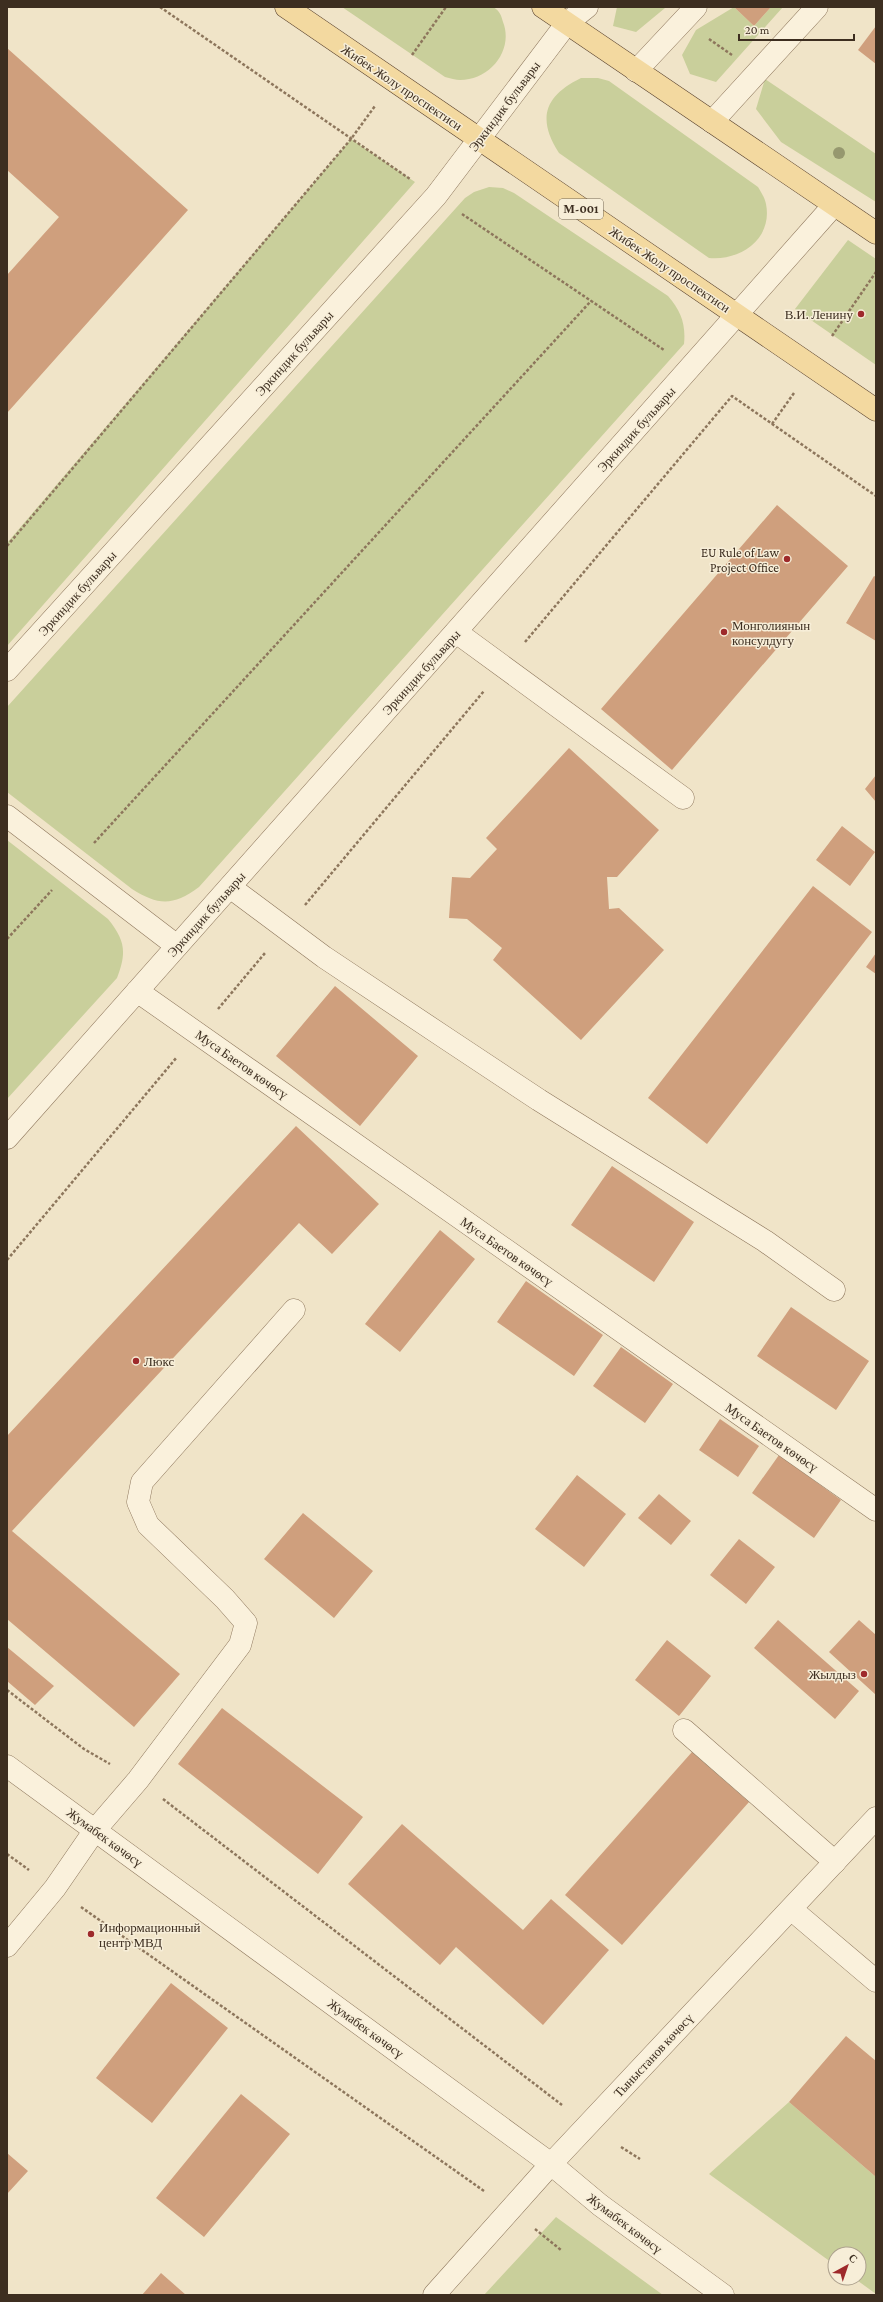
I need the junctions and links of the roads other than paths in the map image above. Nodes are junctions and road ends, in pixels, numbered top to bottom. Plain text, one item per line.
1 (286, 7) edge
2 (543, 7) edge
3 (587, 7) edge
4 (696, 7) edge
5 (816, 7) edge
6 (567, 23) junction
7 (636, 71) junction
8 (712, 122) junction
9 (480, 140) junction
10 (834, 205) junction
11 (876, 233) edge
12 (738, 314) junction
13 (876, 410) edge
14 (456, 632) junction
15 (7, 670) edge
16 (683, 798) dead end
17 (7, 816) edge
18 (230, 887) junction
19 (177, 946) junction
20 (137, 992) junction
21 (7, 1138) edge
22 (834, 1290) dead end
23 (294, 1310) dead end
24 (876, 1510) edge
25 (684, 1730) dead end
26 (7, 1766) edge
27 (876, 1818) edge
28 (95, 1830) junction
29 (835, 1862) junction
30 (791, 1909) junction
31 (7, 1946) edge
32 (876, 1981) edge
33 (552, 2164) junction
34 (434, 2295) edge
35 (723, 2295) edge

1 - 9 main road, Жибек Жолу проспектиси / М-001
2 - 6 main road
3 - 6 street, Эркиндик бульвары
4 - 7 street
5 - 8 street
6 - 7 main road
6 - 9 street, Эркиндик бульвары
7 - 8 main road
8 - 10 main road
9 - 12 main road, Жибек Жолу проспектиси / М-001
9 - 15 street, Эркиндик бульвары
10 - 11 main road
10 - 12 street, Эркиндик бульвары
12 - 13 main road, Жибек Жолу проспектиси / М-001
12 - 14 street, Эркиндик бульвары
14 - 16 street
14 - 18 street, Эркиндик бульвары
17 - 19 street
18 - 19 street, Эркиндик бульвары
18 - 22 street
19 - 20 street, Эркиндик бульвары
20 - 21 street, Эркиндик бульвары
20 - 24 street, Муса Баетов көчөсү
23 - 28 street
25 - 29 street
26 - 28 street, Жумабек көчөсү
27 - 29 street, Тыныстанов көчөсү
28 - 31 street
28 - 33 street, Жумабек көчөсү
29 - 30 street, Тыныстанов көчөсү
30 - 32 street
30 - 33 street, Тыныстанов көчөсү
33 - 34 street, Тыныстанов көчөсү
33 - 35 street, Жумабек көчөсү

